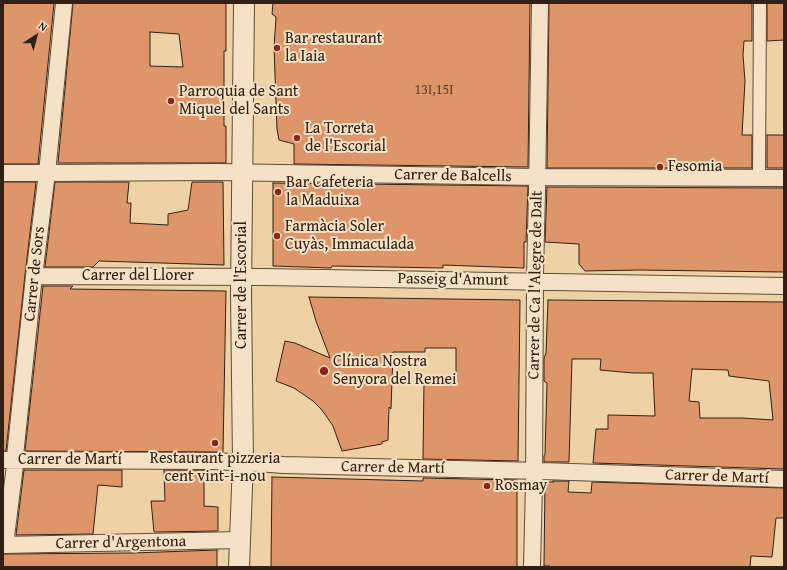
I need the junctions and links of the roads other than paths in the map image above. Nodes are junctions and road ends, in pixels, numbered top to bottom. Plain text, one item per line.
1 (64, 3) edge
2 (244, 3) edge
3 (540, 3) edge
4 (760, 3) edge
5 (3, 173) edge
6 (47, 173) junction
7 (242, 173) junction
8 (537, 177) junction
9 (759, 177) junction
10 (784, 178) edge
11 (34, 276) junction
12 (242, 277) junction
13 (535, 281) junction
14 (784, 286) edge
15 (9, 460) edge
16 (243, 462) junction
17 (533, 470) junction
18 (784, 479) edge
19 (240, 540) junction
20 (4, 545) edge
21 (240, 567) edge
22 (532, 567) edge

1 - 6 street, Carrer de Sors
2 - 7 street, Carrer de l'Escorial
3 - 8 street, Carrer de Ca l'Alegre de Dalt
4 - 9 street
5 - 6 street, Carrer de Balcells
6 - 7 street, Carrer de Balcells
6 - 11 street, Carrer de Sors
7 - 8 street, Carrer de Balcells
7 - 12 street, Carrer de l'Escorial
8 - 9 street, Carrer de Balcells
8 - 13 street, Carrer de Ca l'Alegre de Dalt
9 - 10 street, Carrer de Balcells
11 - 12 street, Carrer del Llorer
11 - 15 street, Carrer de Sors
12 - 13 street, Passeig d'Amunt
12 - 16 street, Carrer de l'Escorial
13 - 14 street, Passeig d'Amunt
13 - 17 street, Carrer de Ca l'Alegre de Dalt
15 - 16 street, Carrer de Martí
15 - 20 street, Carrer de Sors
16 - 17 street, Carrer de Martí
16 - 19 street, Carrer de l'Escorial
17 - 18 street, Carrer de Martí
17 - 22 street, Carrer de Ca l'Alegre de Dalt
19 - 20 street, Carrer d'Argentona
19 - 21 street, Carrer de l'Escorial

